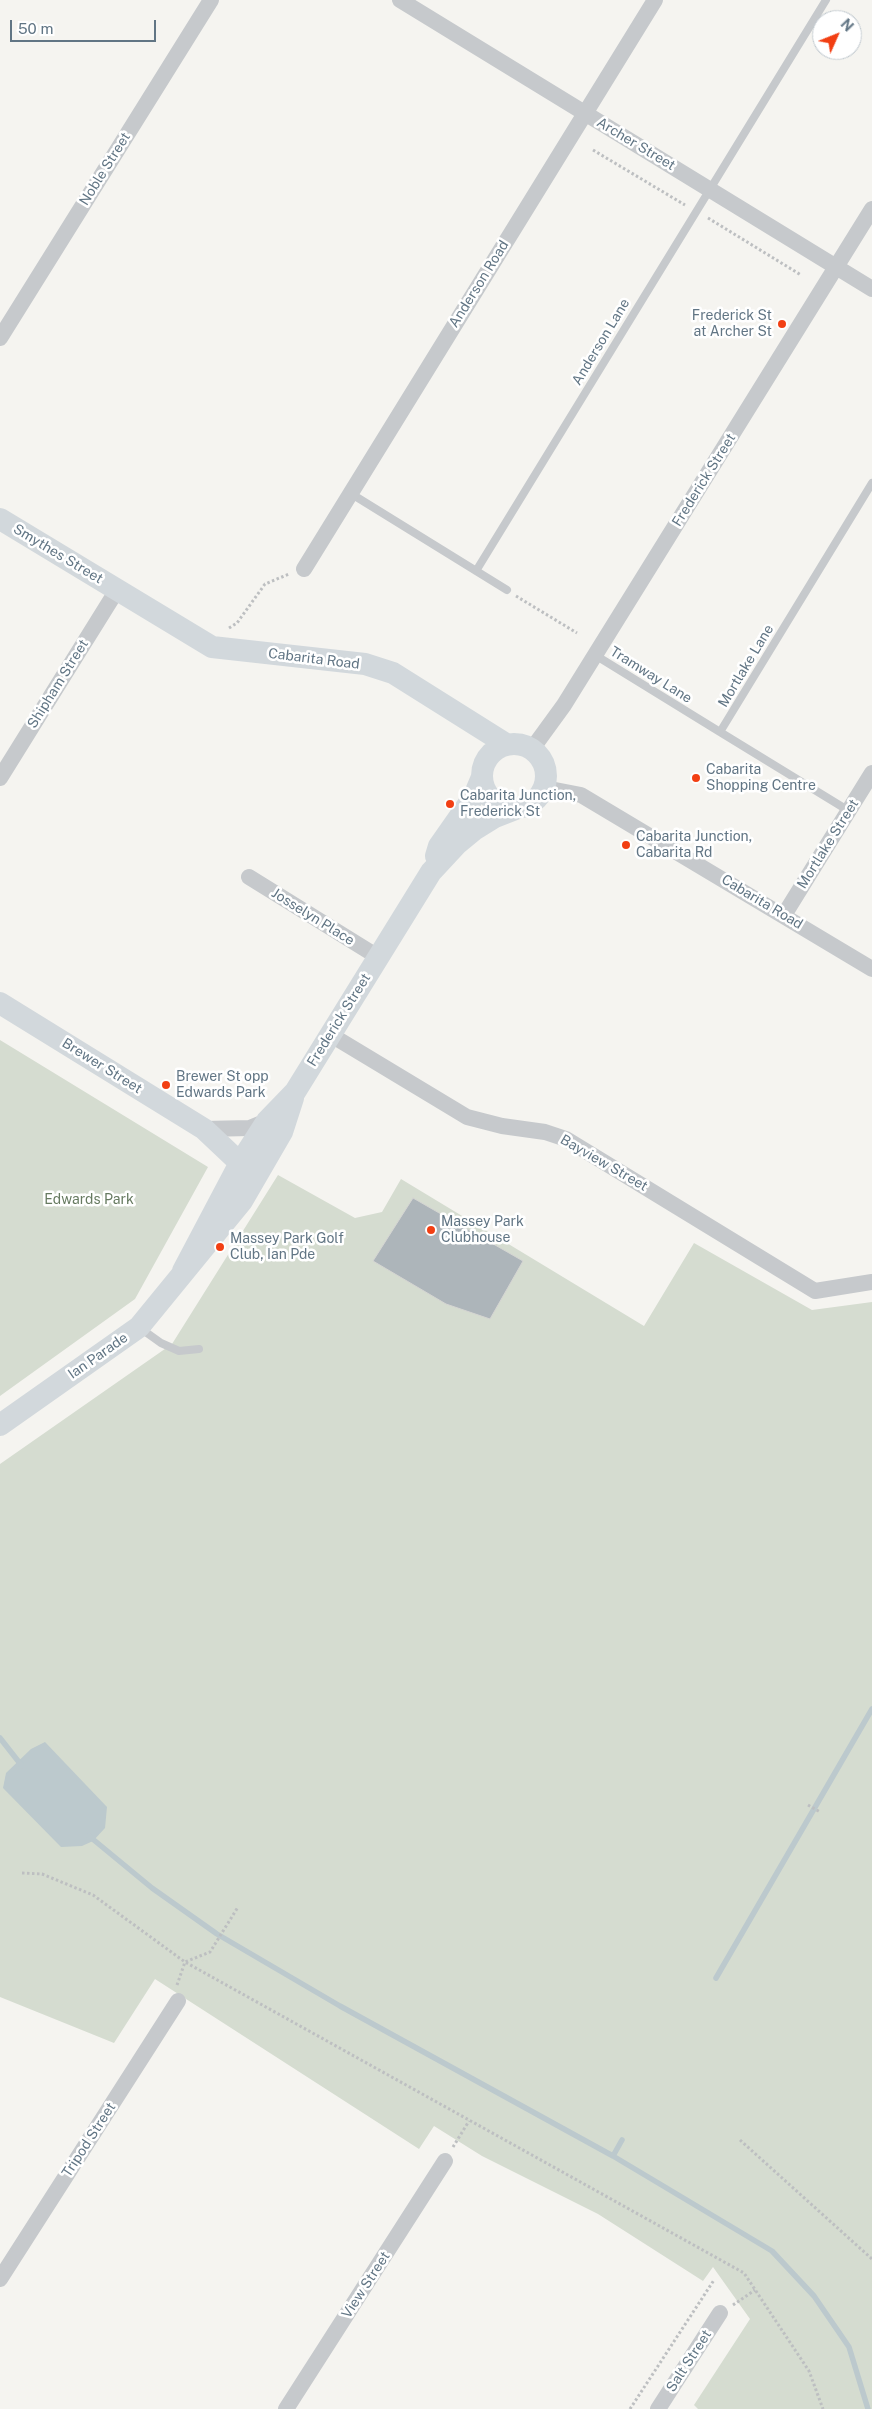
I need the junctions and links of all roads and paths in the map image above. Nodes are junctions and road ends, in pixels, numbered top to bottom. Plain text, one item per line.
1 (211, 0) edge
2 (400, 0) edge
3 (655, 0) edge
4 (826, 0) edge
5 (585, 113) junction
6 (709, 189) junction
7 (872, 209) edge
8 (836, 267) junction
9 (872, 289) edge
10 (0, 338) edge
11 (872, 483) edge
12 (350, 493) junction
13 (0, 519) edge
14 (304, 569) joint
15 (476, 571) junction
16 (117, 590) junction
17 (507, 590) joint
18 (221, 632) dead end
19 (577, 633) dead end
20 (595, 655) junction
21 (720, 732) junction
22 (506, 744) junction
23 (532, 749) junction
24 (872, 773) edge
25 (482, 777) junction
26 (0, 778) edge
27 (545, 788) junction
28 (518, 808) junction
29 (849, 811) junction
30 (431, 872) junction
31 (249, 877) dead end
32 (784, 915) junction
33 (378, 957) junction
34 (872, 968) edge
35 (0, 1003) edge
36 (331, 1035) junction
37 (295, 1092) junction
38 (204, 1129) junction
39 (253, 1151) junction
40 (872, 1282) edge
41 (139, 1327) junction
42 (200, 1348) dead end
43 (0, 1426) edge
44 (808, 1805) dead end
45 (820, 1812) dead end
46 (22, 1873) dead end
47 (238, 1907) dead end
48 (185, 1962) junction
49 (178, 2000) joint
50 (469, 2120) junction
51 (740, 2140) dead end
52 (445, 2160) joint
53 (872, 2259) edge
54 (0, 2279) edge
55 (714, 2280) dead end
56 (755, 2290) junction
57 (720, 2313) joint
58 (660, 2408) edge
59 (286, 2409) edge
60 (630, 2409) edge
61 (823, 2409) edge

1 - 10 street, Noble Street
2 - 5 street, Archer Street
3 - 5 street, Anderson Road
4 - 6 lane, Anderson Lane
5 - 6 street, Archer Street
5 - 12 street, Anderson Road
6 - 8 street, Archer Street
6 - 15 lane, Anderson Lane
7 - 8 street, Frederick Street
8 - 9 street, Archer Street
8 - 20 street, Frederick Street
11 - 21 lane, Mortlake Lane
12 - 14 street, Anderson Road
12 - 15 lane
13 - 16 main road, Smythes Street
14 - 18 path
15 - 17 lane
16 - 22 main road, Cabarita Road
16 - 26 street, Shipham Street
17 - 19 path
20 - 21 lane, Tramway Lane
20 - 23 street, Frederick Street
21 - 29 lane
22 - 23 main road
22 - 25 main road
23 - 27 main road
24 - 29 street, Mortlake Street
25 - 28 main road
25 - 30 main road, Frederick Street
27 - 28 main road
27 - 32 street, Cabarita Road
28 - 30 main road, Frederick Street
29 - 32 street, Mortlake Street
30 - 33 main road, Frederick Street
31 - 33 street, Josselyn Place
32 - 34 street, Cabarita Road
33 - 36 main road, Frederick Street
35 - 38 main road, Brewer Street
36 - 37 main road, Frederick Street
36 - 40 street, Bayview Street
37 - 39 main road, Frederick Street
37 - 39 main road
38 - 39 main road, Brewer Street
38 - 39 street
39 - 41 main road, Ian Parade
41 - 42 lane
41 - 43 main road, Ian Parade
44 - 45 path
46 - 48 path
47 - 48 path
48 - 49 path
48 - 50 path
49 - 54 street, Tripod Street
50 - 52 path
50 - 56 path
51 - 53 path
52 - 59 street, View Street
55 - 60 path
56 - 57 path
56 - 61 path
57 - 58 street, Salt Street

